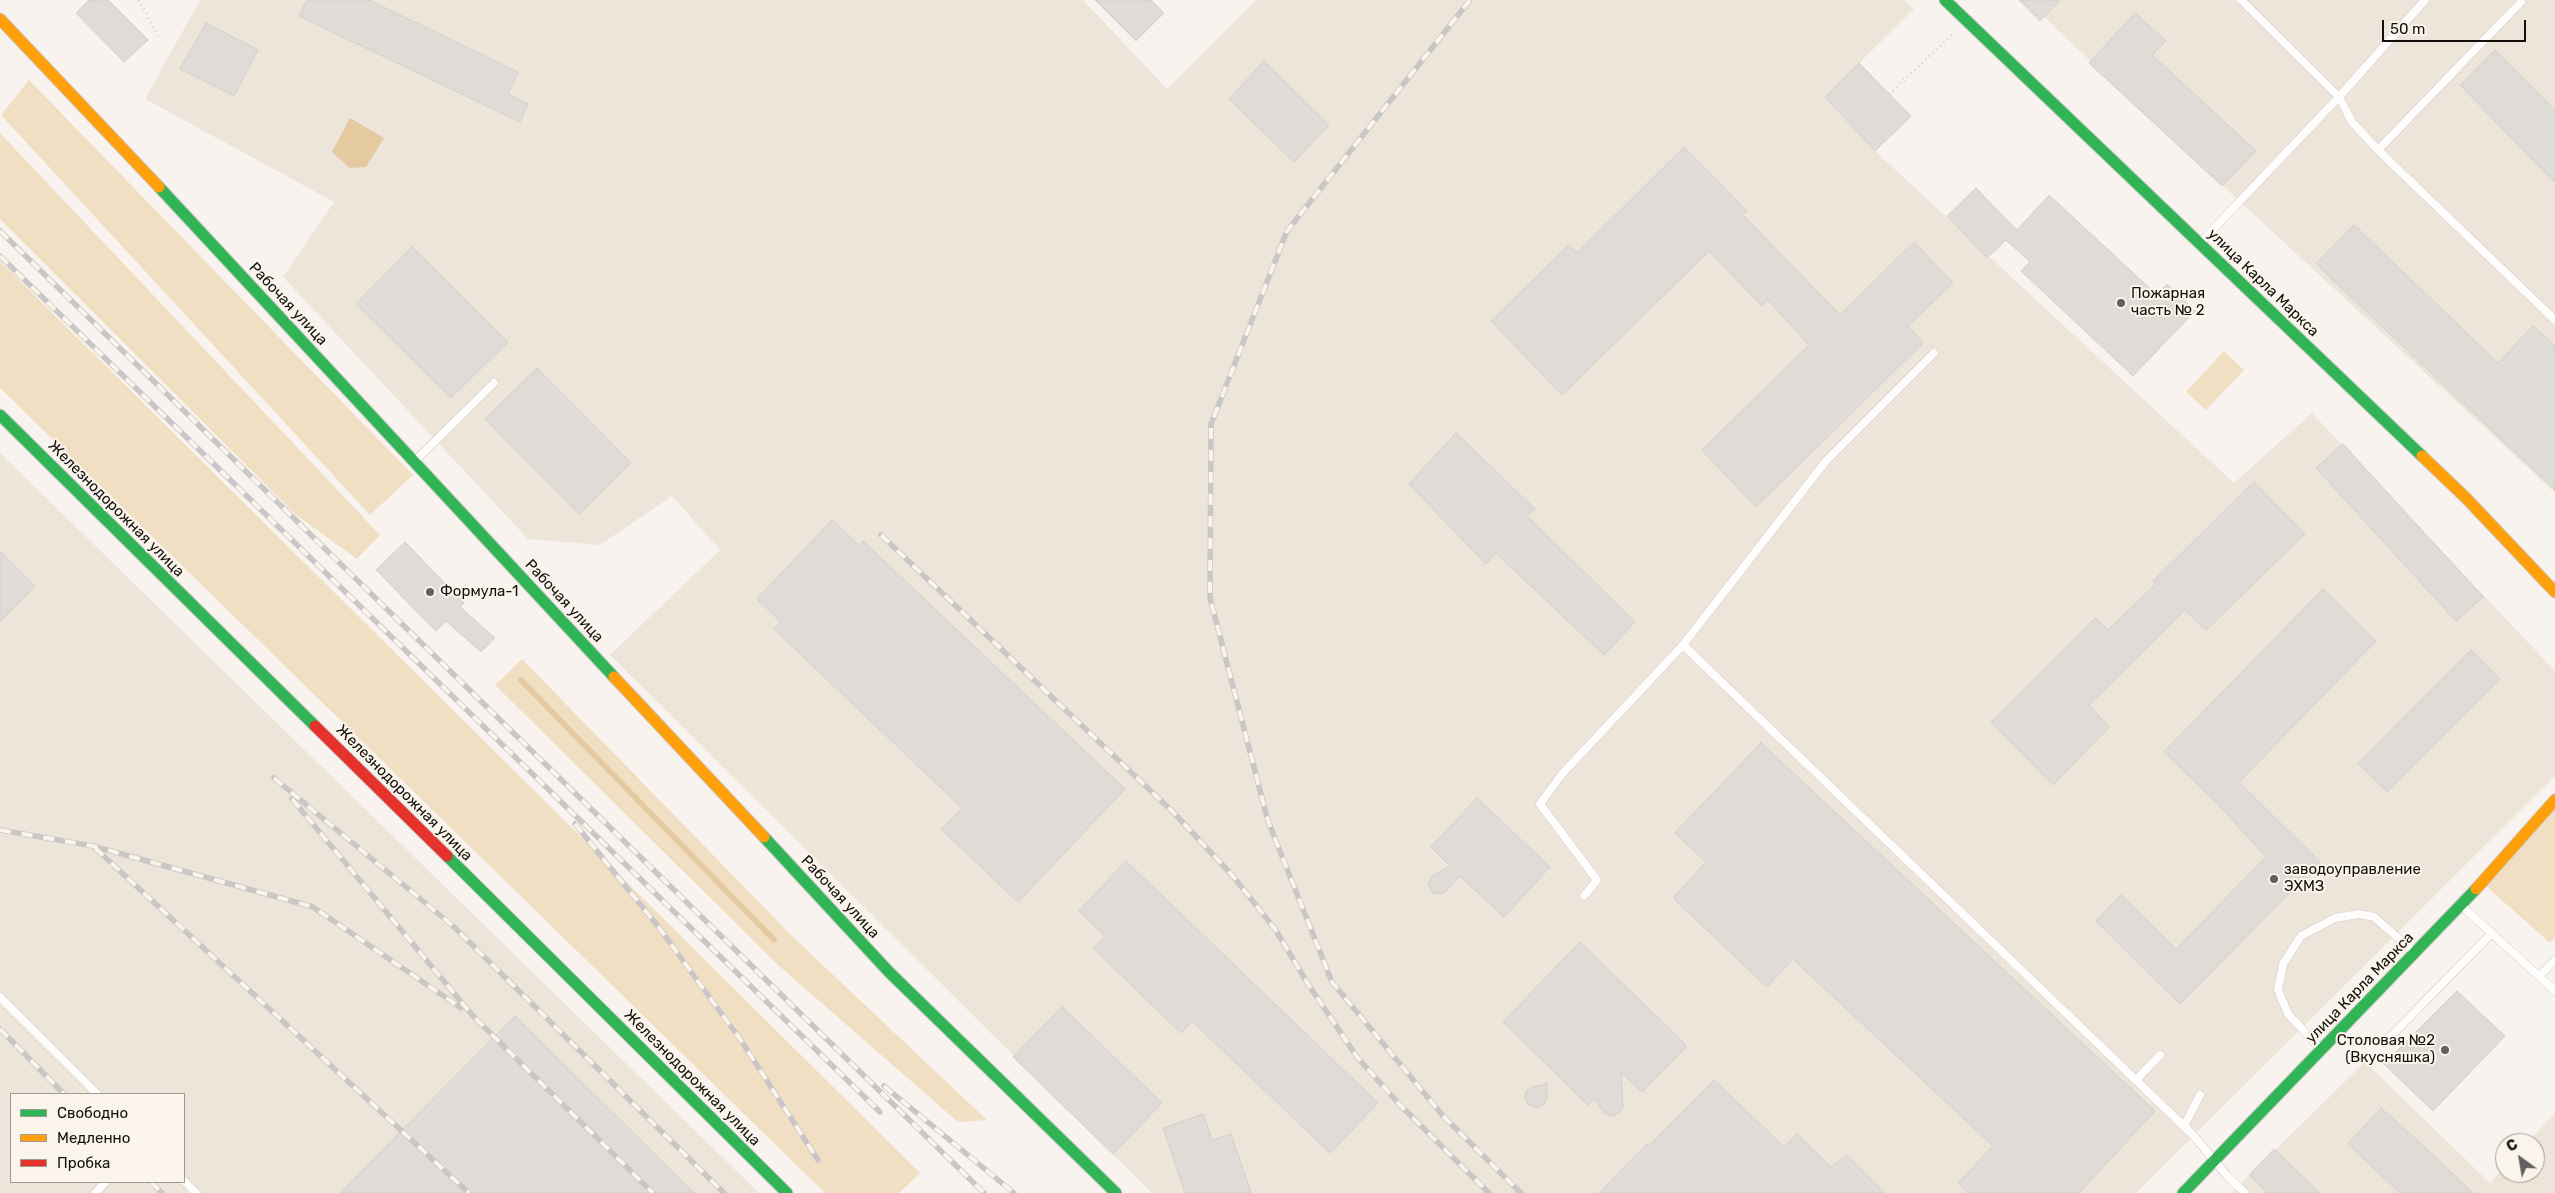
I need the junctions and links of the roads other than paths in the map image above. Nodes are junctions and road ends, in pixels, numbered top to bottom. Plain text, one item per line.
1 (1945, 0) edge
2 (2241, 0) edge
3 (2425, 0) edge
4 (2521, 2) dead end
5 (0, 19) edge
6 (2339, 97) junction
7 (2378, 150) junction
8 (2199, 244) junction
9 (2555, 320) edge
10 (1934, 353) dead end
11 (494, 383) dead end
12 (0, 415) edge
13 (414, 461) junction
14 (2555, 592) edge
15 (1683, 645) junction
16 (2555, 800) edge
17 (1584, 896) dead end
18 (2461, 906) junction
19 (2492, 933) junction
20 (2414, 953) junction
21 (2555, 960) edge
22 (2539, 976) junction
23 (2555, 991) edge
24 (0, 997) edge
25 (2384, 1043) dead end
26 (2321, 1049) junction
27 (2160, 1055) dead end
28 (2136, 1080) junction
29 (96, 1093) edge
30 (2200, 1095) dead end
31 (2184, 1126) junction
32 (2214, 1160) junction
33 (185, 1182) edge
34 (105, 1183) edge
35 (95, 1193) edge
36 (196, 1193) edge
37 (787, 1193) edge
38 (1116, 1193) edge
39 (2182, 1193) edge
40 (2245, 1193) edge

1 - 8 street, улица Карла Маркса
2 - 6 lane
3 - 6 lane
4 - 7 lane
5 - 13 street, Рабочая улица
6 - 7 lane
6 - 8 lane
7 - 9 lane
8 - 14 street, улица Карла Маркса
10 - 15 lane
11 - 13 lane
12 - 37 street, Железнодорожная улица
13 - 38 street, Рабочая улица
15 - 17 lane
15 - 28 lane
16 - 18 street, улица Карла Маркса
18 - 19 lane
18 - 20 street, улица Карла Маркса
19 - 22 lane
19 - 25 lane
20 - 26 street, улица Карла Маркса
20 - 26 lane
21 - 22 lane
22 - 23 lane
24 - 29 lane
26 - 32 street, улица Карла Маркса
27 - 28 lane
28 - 31 lane
30 - 31 lane
31 - 32 lane
32 - 39 street, улица Карла Маркса
32 - 40 lane
33 - 36 lane
34 - 35 lane

